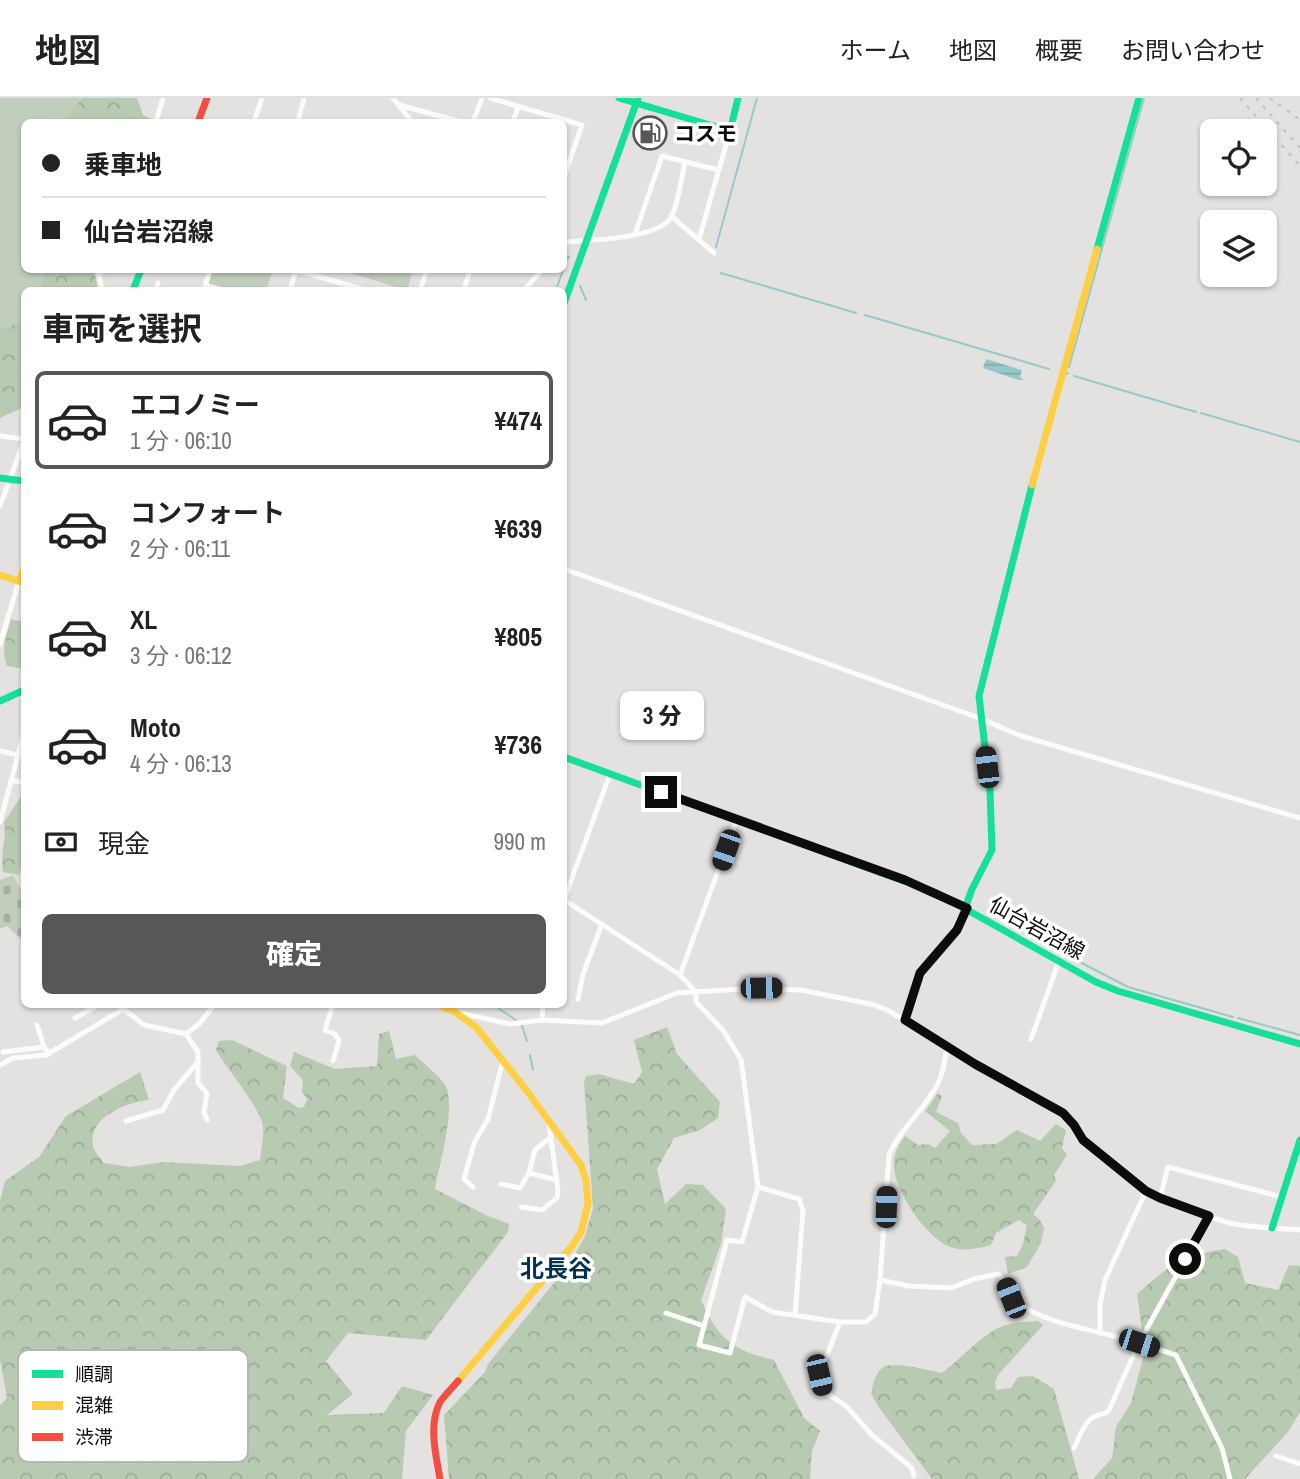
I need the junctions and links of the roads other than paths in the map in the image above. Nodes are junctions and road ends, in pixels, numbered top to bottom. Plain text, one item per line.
1 (163, 98) edge
2 (207, 98) edge
3 (261, 98) edge
4 (304, 98) edge
5 (393, 98) edge
6 (482, 98) edge
7 (490, 98) edge
8 (620, 98) edge
9 (738, 98) edge
10 (1139, 98) edge
11 (637, 100) edge
12 (399, 105) junction
13 (518, 107) junction
14 (157, 119) edge
15 (199, 119) edge
16 (255, 119) edge
17 (299, 119) edge
18 (410, 119) edge
19 (451, 119) edge
20 (474, 119) edge
21 (514, 119) edge
22 (548, 119) edge
23 (567, 122) edge
24 (730, 131) junction
25 (685, 162) junction
26 (567, 168) edge
27 (718, 170) junction
28 (671, 216) junction
29 (635, 234) junction
30 (699, 239) junction
31 (586, 241) junction
32 (567, 242) edge
33 (714, 253) dead end
34 (306, 273) edge
35 (539, 273) edge
36 (336, 282) junction
37 (158, 283) dead end
38 (157, 287) edge
39 (335, 287) edge
40 (354, 287) edge
41 (527, 287) edge
42 (567, 295) edge
43 (0, 436) edge
44 (21, 440) edge
45 (21, 449) edge
46 (0, 478) edge
47 (11, 480) junction
48 (21, 481) edge
49 (0, 506) edge
50 (567, 570) edge
51 (0, 575) edge
52 (21, 582) edge
53 (21, 585) edge
54 (0, 644) edge
55 (21, 691) edge
56 (0, 701) edge
57 (982, 719) junction
58 (0, 751) edge
59 (21, 754) edge
60 (567, 758) edge
61 (610, 775) junction
62 (11, 780) junction
63 (21, 782) edge
64 (1300, 818) edge
65 (737, 819) junction
66 (0, 822) edge
67 (567, 892) edge
68 (567, 902) edge
69 (967, 908) junction
70 (602, 924) junction
71 (1059, 961) junction
72 (680, 975) junction
73 (696, 992) junction
74 (578, 999) dead end
75 (93, 1008) edge
76 (212, 1008) edge
77 (332, 1008) edge
78 (446, 1008) edge
79 (543, 1008) edge
80 (122, 1010) joint
81 (455, 1012) junction
82 (75, 1018) dead end
83 (542, 1020) junction
84 (905, 1020) junction
85 (37, 1025) dead end
86 (187, 1034) junction
87 (1031, 1039) dead end
88 (1300, 1044) edge
89 (44, 1047) junction
90 (947, 1047) junction
91 (3, 1052) dead end
92 (49, 1054) junction
93 (503, 1060) junction
94 (198, 1062) junction
95 (333, 1062) dead end
96 (0, 1065) edge
97 (207, 1120) dead end
98 (549, 1120) junction
99 (126, 1121) dead end
100 (551, 1137) junction
101 (1300, 1140) edge
102 (529, 1173) junction
103 (557, 1180) junction
104 (501, 1184) dead end
105 (473, 1186) dead end
106 (758, 1187) junction
107 (1146, 1191) junction
108 (1282, 1197) junction
109 (1160, 1198) junction
110 (521, 1207) dead end
111 (1209, 1216) junction
112 (1272, 1228) junction
113 (1300, 1230) edge
114 (880, 1280) junction
115 (666, 1313) dead end
116 (795, 1315) junction
117 (839, 1322) junction
118 (704, 1326) junction
119 (1100, 1333) junction
120 (1139, 1343) junction
121 (1074, 1448) dead end
122 (1276, 1456) dead end
123 (1300, 1464) edge
124 (914, 1476) dead end
125 (440, 1479) edge
126 (1230, 1479) edge

1 - 14 street
2 - 15 street
3 - 16 street
4 - 17 street
5 - 12 street
6 - 20 street
7 - 13 street
8 - 11 street
9 - 24 street
10 - 57 street
11 - 24 street
11 - 31 street
12 - 18 street
12 - 19 street
13 - 21 street
13 - 22 street
23 - 26 street
24 - 27 street
25 - 27 street
25 - 28 street
25 - 29 street
27 - 30 street
28 - 29 street
28 - 30 street
29 - 31 street
30 - 33 street
31 - 32 street
31 - 42 street
34 - 36 street
35 - 41 street
36 - 39 street
36 - 40 street
37 - 38 street
43 - 44 street
45 - 47 street
46 - 47 street
47 - 48 street
47 - 49 street
50 - 57 street
51 - 52 street
53 - 54 street
55 - 56 street
57 - 64 street
57 - 69 street
58 - 59 street
59 - 62 street
60 - 61 street, 仙台岩沼線
61 - 65 street, 仙台岩沼線
61 - 67 street
62 - 63 street
62 - 66 street
65 - 69 street, 仙台岩沼線
65 - 72 street
68 - 70 street
69 - 71 street, 仙台岩沼線
69 - 84 street
70 - 72 street
70 - 74 street
71 - 87 street
71 - 88 street, 仙台岩沼線
72 - 73 street
73 - 83 street
73 - 84 street
73 - 106 street
75 - 82 street
76 - 86 street
77 - 95 street
78 - 81 street
79 - 83 street
80 - 86 street
80 - 92 street
81 - 83 street
81 - 93 street
84 - 90 street
85 - 89 street
86 - 94 street
89 - 91 street
89 - 92 street
90 - 107 street
90 - 114 street
92 - 96 street
93 - 98 street
93 - 105 street
94 - 97 street
94 - 99 street
98 - 100 street
98 - 125 street
100 - 102 street
100 - 103 street
101 - 108 street
102 - 103 street
102 - 104 street
103 - 110 street
106 - 116 street
106 - 118 street
107 - 109 street
107 - 119 street
108 - 109 street
108 - 112 street
109 - 111 street
111 - 112 street
111 - 120 street
112 - 113 street
114 - 117 street
114 - 119 street
115 - 118 street
116 - 117 street
116 - 118 street
117 - 124 street
119 - 120 street
120 - 121 street
120 - 126 street
122 - 123 street

